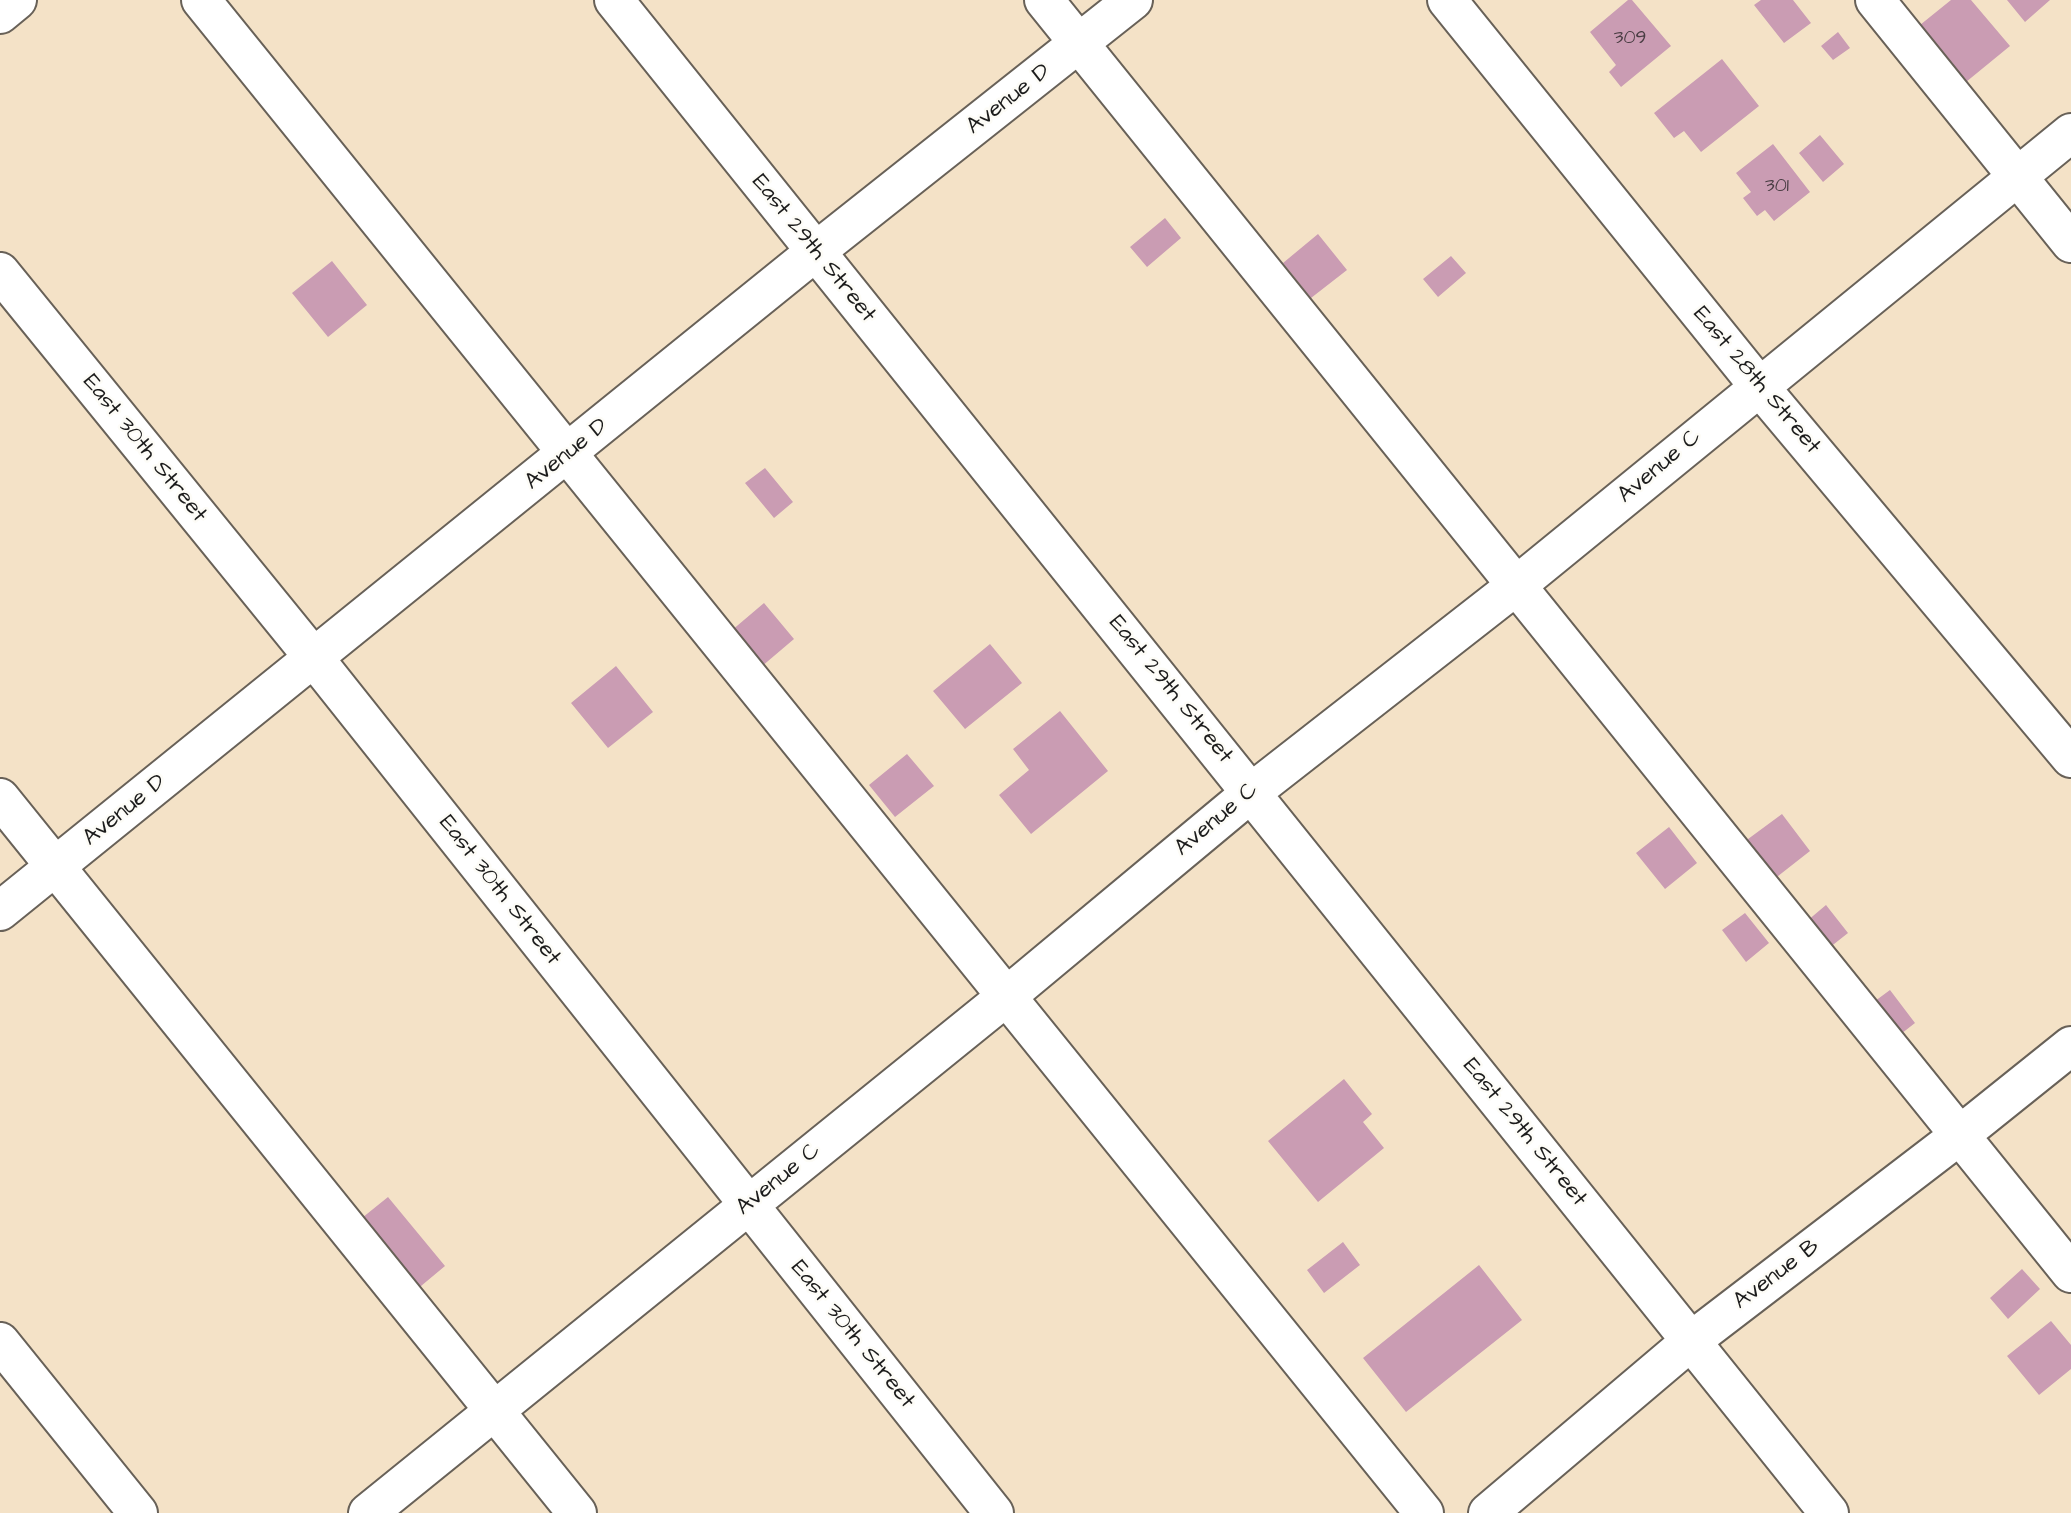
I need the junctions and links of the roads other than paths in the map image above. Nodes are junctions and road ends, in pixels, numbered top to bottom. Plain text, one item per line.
1 (17, 0) edge
2 (201, 0) edge
3 (614, 0) edge
4 (1044, 0) edge
5 (1133, 0) edge
6 (1447, 0) edge
7 (1875, 0) edge
8 (0, 14) edge
9 (1081, 44) junction
10 (2071, 133) edge
11 (2018, 177) junction
12 (2071, 243) edge
13 (815, 252) junction
14 (0, 272) edge
15 (1759, 386) junction
16 (569, 454) junction
17 (1517, 585) junction
18 (314, 658) junction
19 (2071, 758) edge
20 (1252, 792) junction
21 (0, 798) edge
22 (56, 866) junction
23 (0, 911) edge
24 (1007, 996) junction
25 (2071, 1045) edge
26 (1960, 1135) junction
27 (748, 1205) junction
28 (2071, 1273) edge
29 (1691, 1341) junction
30 (0, 1342) edge
31 (493, 1411) junction
32 (138, 1513) edge
33 (368, 1513) edge
34 (577, 1513) edge
35 (994, 1513) edge
36 (1424, 1513) edge
37 (1488, 1513) edge
38 (1829, 1513) edge

1 - 8 street
2 - 16 street
3 - 13 street, East 29th Street
4 - 9 street
5 - 9 street, Avenue D
6 - 15 street, East 28th Street
7 - 11 street
9 - 13 street, Avenue D
9 - 17 street
10 - 11 street, Avenue C
11 - 12 street
11 - 15 street, Avenue C
13 - 16 street, Avenue D
13 - 20 street, East 29th Street
14 - 18 street, East 30th Street
15 - 17 street, Avenue C
15 - 19 street, East 28th Street
16 - 18 street, Avenue D
16 - 24 street
17 - 20 street, Avenue C
17 - 26 street
18 - 22 street, Avenue D
18 - 27 street, East 30th Street
20 - 24 street, Avenue C
20 - 29 street, East 29th Street
21 - 22 street
22 - 23 street, Avenue D
22 - 31 street
24 - 27 street, Avenue C
24 - 36 street
25 - 26 street, Avenue B
26 - 28 street
26 - 29 street, Avenue B
27 - 31 street, Avenue C
27 - 35 street, East 30th Street
29 - 37 street, Avenue B
29 - 38 street, East 29th Street
30 - 32 street
31 - 33 street, Avenue C
31 - 34 street

